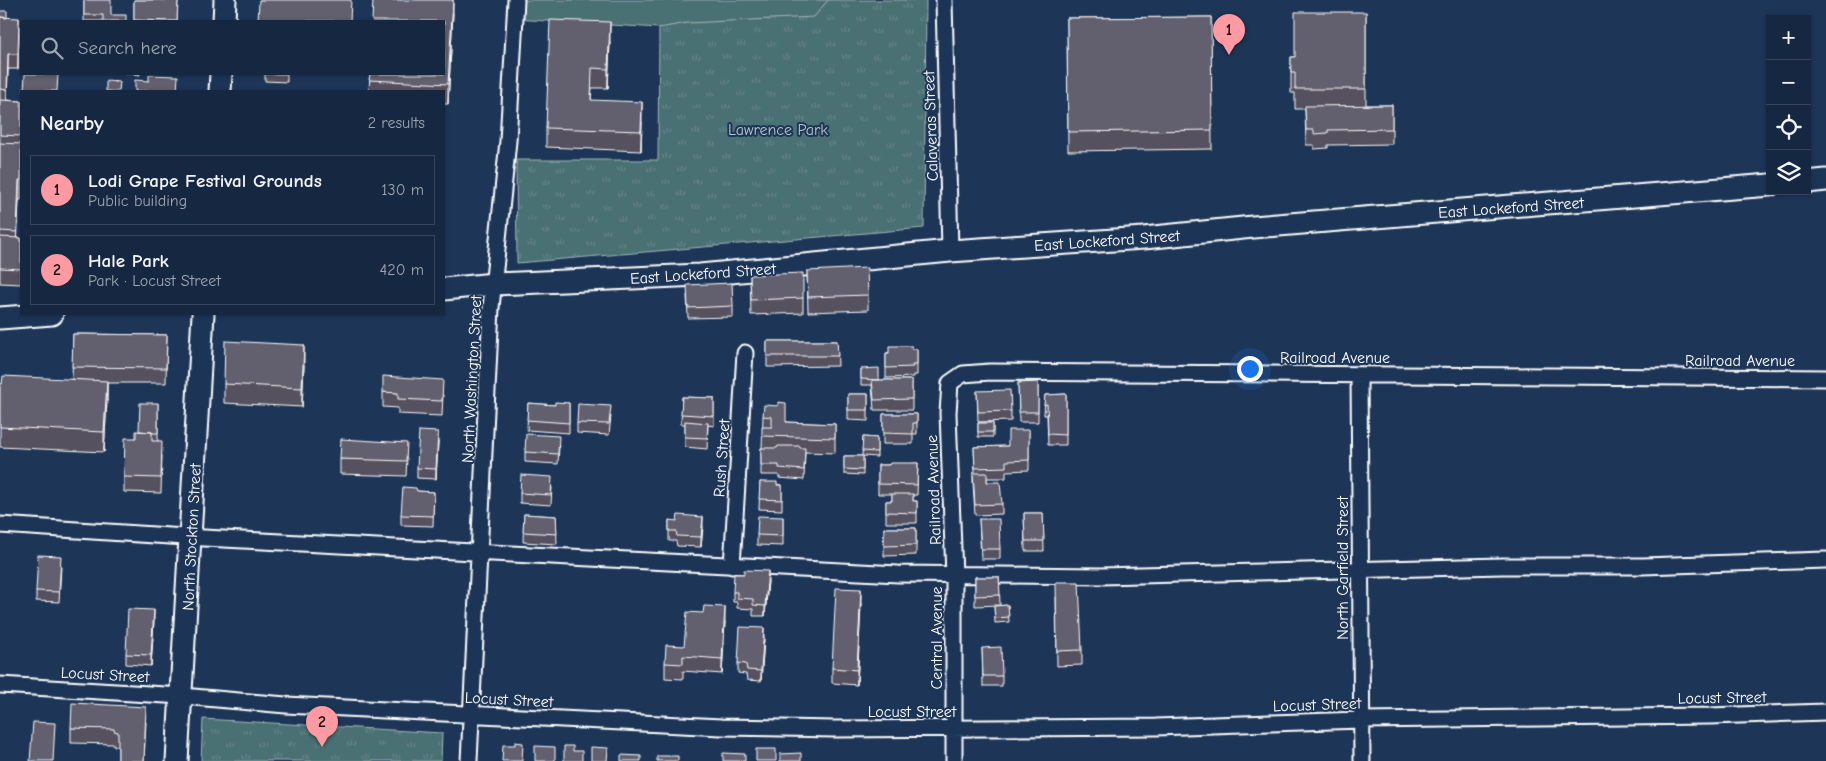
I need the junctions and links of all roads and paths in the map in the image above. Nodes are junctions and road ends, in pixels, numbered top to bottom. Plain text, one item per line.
1 (225, 0) edge
2 (516, 0) edge
3 (944, 0) edge
4 (224, 20) edge
5 (221, 75) edge
6 (220, 90) edge
7 (1826, 180) edge
8 (1811, 182) edge
9 (1766, 186) edge
10 (950, 251) junction
11 (494, 284) junction
12 (445, 289) edge
13 (39, 315) edge
14 (203, 315) edge
15 (0, 318) edge
16 (745, 353) dead end
17 (1359, 375) junction
18 (1826, 378) edge
19 (0, 525) edge
20 (191, 537) junction
21 (480, 551) junction
22 (1826, 560) edge
23 (732, 566) junction
24 (1360, 570) junction
25 (954, 576) junction
26 (0, 685) edge
27 (182, 696) junction
28 (1826, 712) edge
29 (471, 715) junction
30 (1361, 720) junction
31 (954, 728) junction
32 (177, 761) edge
33 (469, 761) edge
34 (954, 761) edge
35 (1362, 761) edge

1 - 4 street
2 - 11 street, North Washington Street
3 - 10 street, Calaveras Street
5 - 6 street
7 - 8 street
9 - 10 street, East Lockeford Street
10 - 11 street, East Lockeford Street
11 - 12 street, East Lockeford Street
11 - 21 street, North Washington Street
13 - 15 street
14 - 20 street, North Stockton Street
16 - 23 street, Rush Street
17 - 18 street, Railroad Avenue
17 - 24 street, North Garfield Street
17 - 25 street, Railroad Avenue
19 - 20 street
20 - 21 street
20 - 27 street, North Stockton Street
21 - 23 street
21 - 29 street, North Washington Street
22 - 24 street
23 - 25 street
24 - 25 street
24 - 30 street, North Garfield Street
25 - 31 street, Central Avenue
26 - 27 street, Locust Street
27 - 29 street, Locust Street
27 - 32 street, North Stockton Street
28 - 30 street, Locust Street
29 - 31 street, Locust Street
29 - 33 street, North Washington Street
30 - 31 street, Locust Street
30 - 35 street, North Garfield Street
31 - 34 street, Central Avenue

